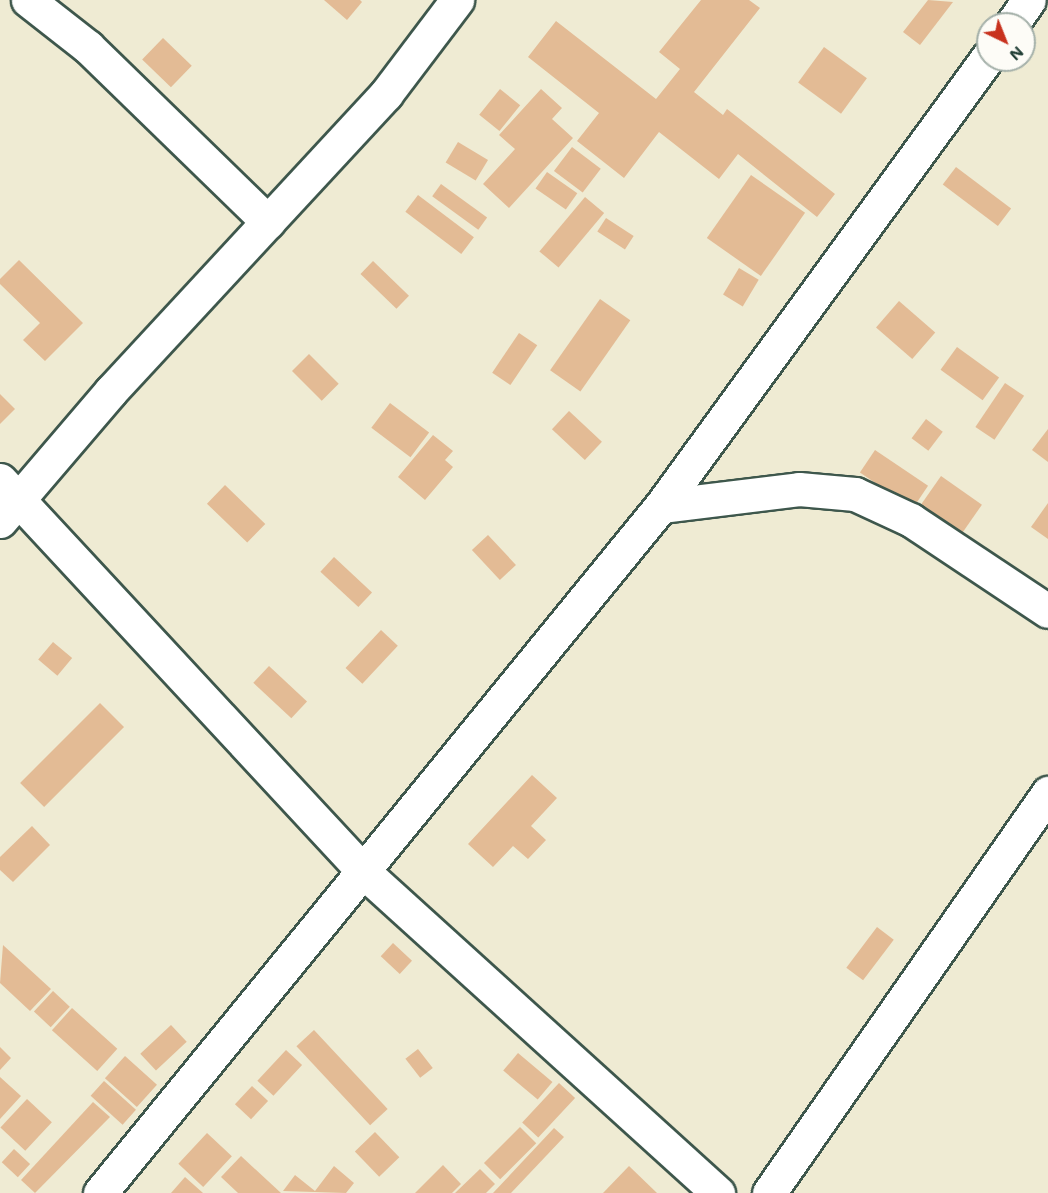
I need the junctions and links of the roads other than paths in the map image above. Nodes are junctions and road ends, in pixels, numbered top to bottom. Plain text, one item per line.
1 (28, 0) edge
2 (457, 0) edge
3 (977, 72) edge
4 (268, 222) junction
5 (6, 500) edge
6 (661, 506) junction
7 (1048, 611) edge
8 (1048, 793) edge
9 (364, 872) junction
10 (100, 1193) edge
11 (718, 1193) edge
12 (769, 1193) edge

1 - 4 street
2 - 4 street
3 - 6 street
4 - 5 street
5 - 9 street
6 - 7 street
6 - 9 street
8 - 12 street
9 - 10 street
9 - 11 street

